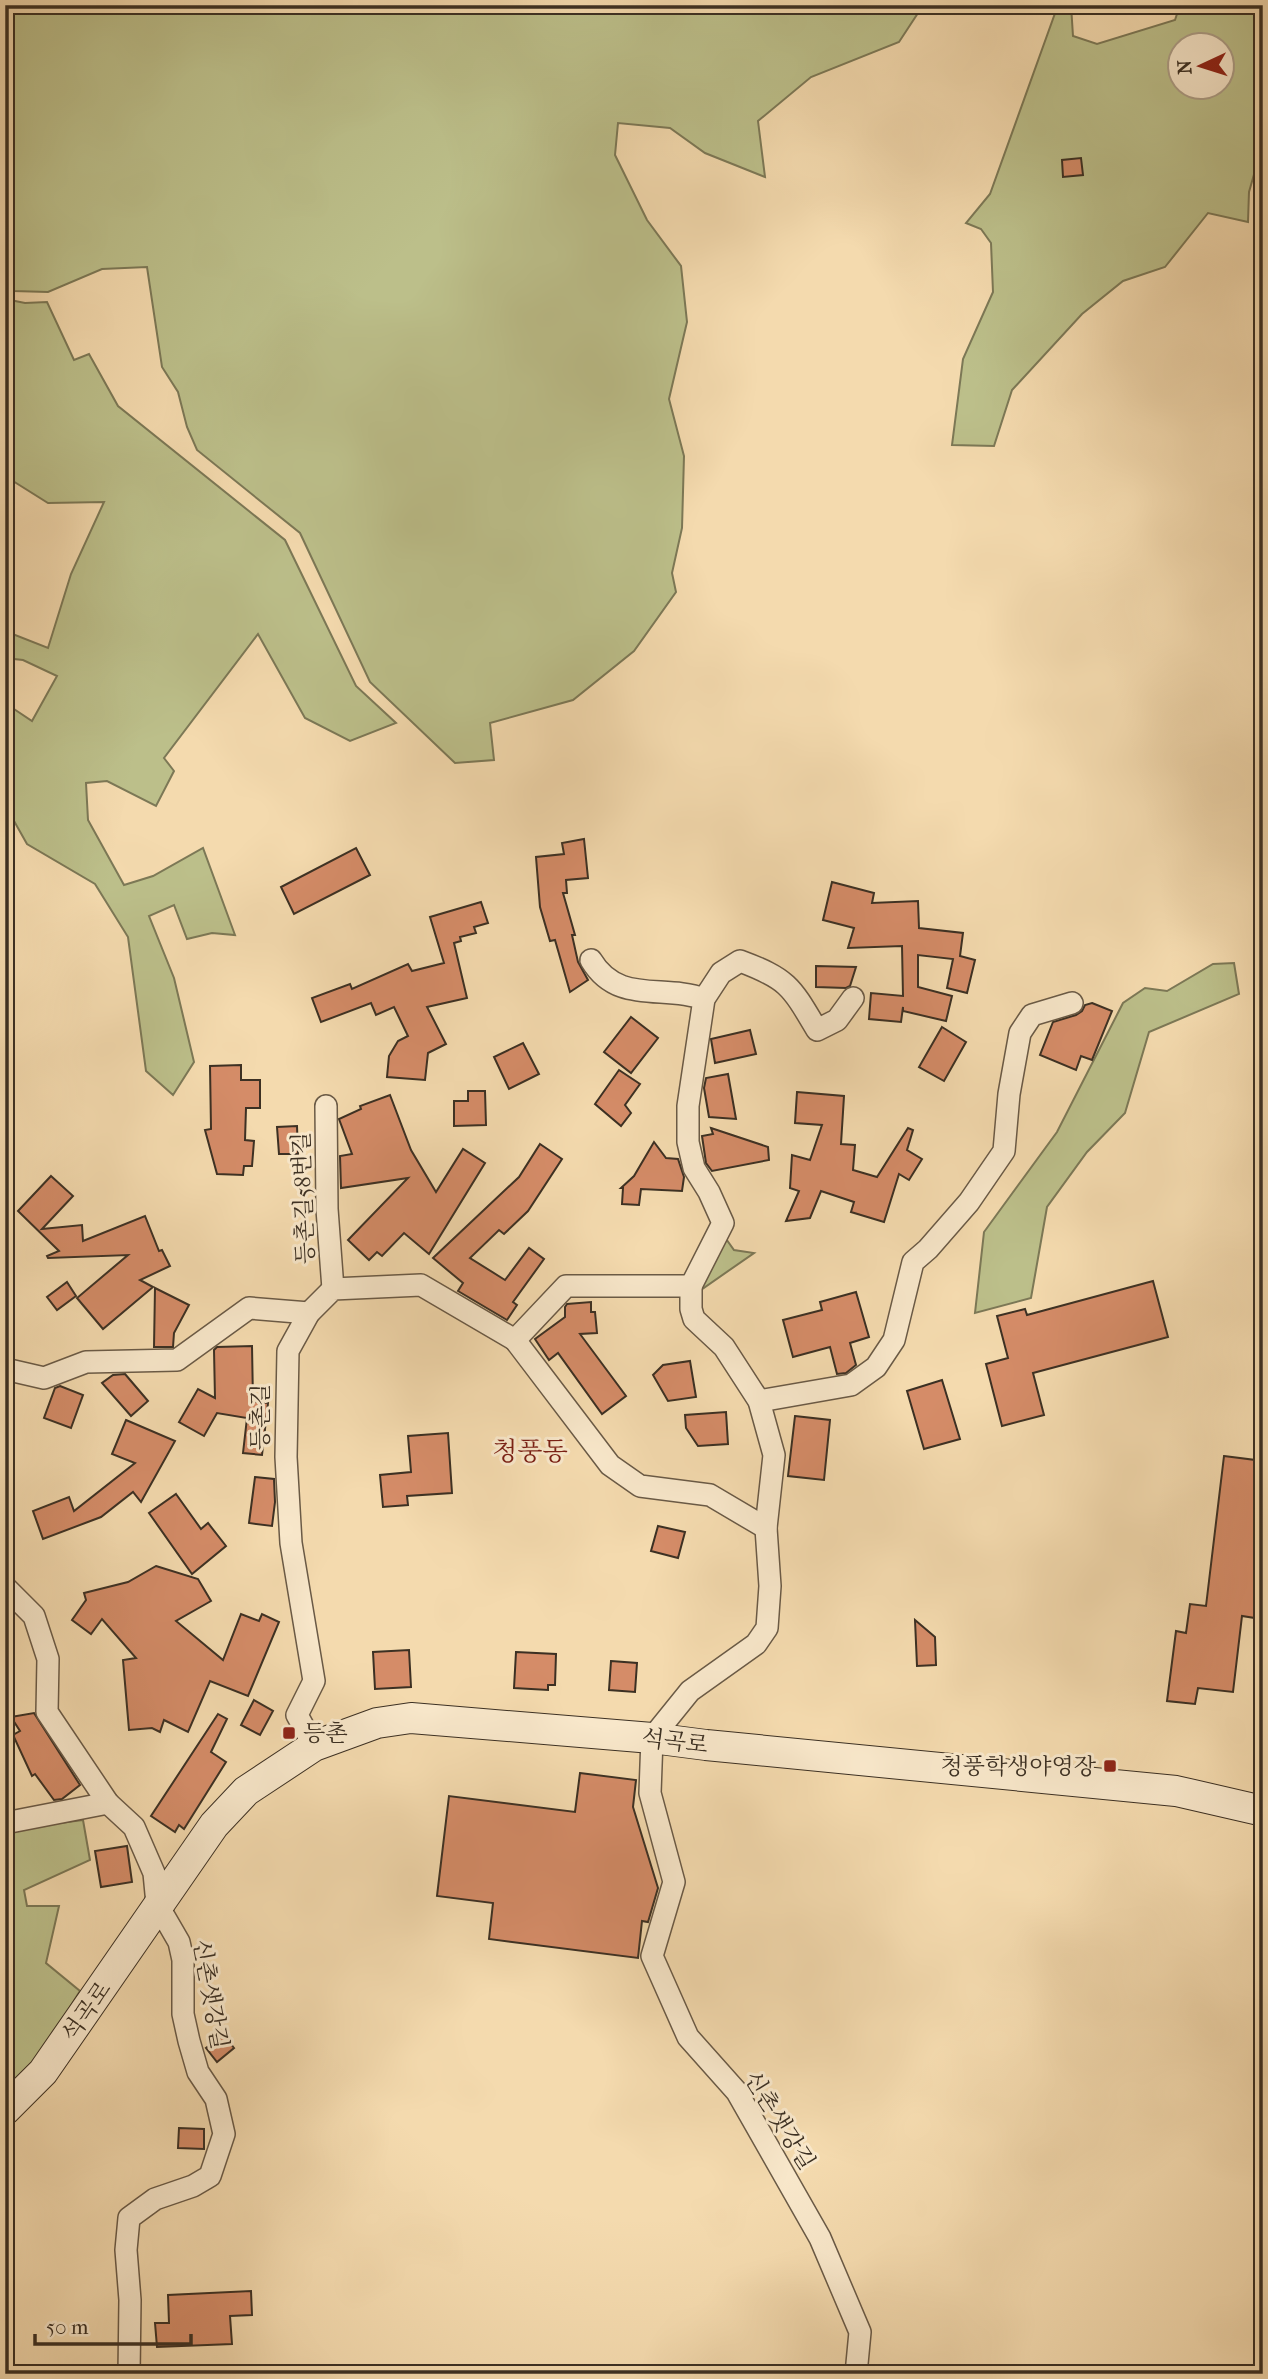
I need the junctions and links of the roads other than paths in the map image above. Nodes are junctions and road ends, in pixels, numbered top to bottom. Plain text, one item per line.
1 (591, 960) dead end
2 (853, 998) dead end
3 (704, 999) junction
4 (1072, 1003) dead end
5 (326, 1106) dead end
6 (691, 1286) junction
7 (333, 1289) junction
8 (309, 1313) junction
9 (515, 1340) junction
10 (5, 1369) edge
11 (759, 1401) junction
12 (766, 1528) junction
13 (5, 1587) edge
14 (652, 1738) junction
15 (314, 1746) junction
16 (108, 1803) junction
17 (1263, 1811) edge
18 (5, 1823) edge
19 (157, 1904) junction
20 (5, 2110) edge
21 (129, 2374) edge
22 (856, 2374) edge

1 - 3 street
2 - 3 street
3 - 6 street
4 - 11 street
5 - 7 street, 등촌길58번길
6 - 9 street
6 - 11 street
7 - 8 street, 등촌길
7 - 9 street
8 - 10 street
8 - 15 street, 등촌길
9 - 12 street
11 - 12 street
12 - 14 street
13 - 16 street
14 - 15 street, 석곡로
14 - 17 street, 석곡로
14 - 22 street, 신촌샛강길
15 - 19 street, 석곡로
16 - 18 street
16 - 19 street
19 - 20 street, 석곡로
19 - 21 street, 신촌샛강길

